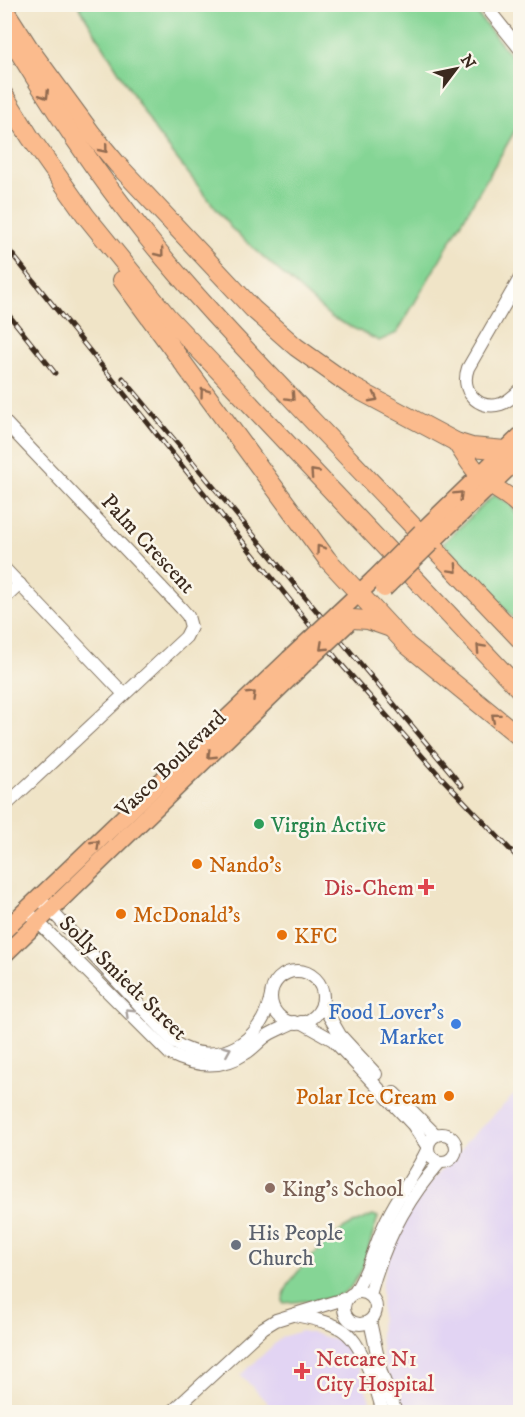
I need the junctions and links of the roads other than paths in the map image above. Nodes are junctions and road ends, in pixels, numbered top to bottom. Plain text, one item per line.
1 (484, 4) edge
2 (4, 9) edge
3 (4, 27) edge
4 (520, 49) edge
5 (4, 95) edge
6 (30, 137) junction
7 (520, 278) edge
8 (520, 390) edge
9 (4, 422) edge
10 (520, 436) edge
11 (456, 442) junction
12 (513, 454) edge
13 (485, 480) junction
14 (520, 507) edge
15 (4, 568) edge
16 (20, 584) junction
17 (363, 598) junction
18 (4, 599) edge
19 (346, 618) junction
20 (390, 628) junction
21 (520, 639) edge
22 (520, 690) edge
23 (124, 694) junction
24 (520, 738) edge
25 (4, 807) edge
26 (45, 904) junction
27 (32, 916) junction
28 (4, 931) edge
29 (4, 955) edge
30 (271, 996) junction
31 (322, 1004) junction
32 (297, 1022) junction
33 (436, 1135) junction
34 (427, 1148) junction
35 (440, 1162) junction
36 (351, 1295) junction
37 (370, 1295) junction
38 (294, 1314) junction
39 (358, 1321) junction
40 (371, 1375) junction
41 (172, 1413) edge
42 (383, 1413) edge
43 (396, 1413) edge

1 - 4 street
2 -> 11 highway
3 -> 21 highway
5 - 6 highway
17 -> 6 highway
22 -> 6 highway
7 - 8 street
9 - 23 street, Palm Crescent
10 - 12 main road, Vasco Boulevard
11 - 12 highway
11 - 13 highway
12 - 13 main road, Vasco Boulevard
13 - 14 highway
13 - 17 main road, Vasco Boulevard, bridge
15 - 16 street
16 - 18 street
16 - 23 street
17 - 19 main road, Vasco Boulevard
17 - 20 highway
19 - 20 highway
19 - 26 main road, Vasco Boulevard, bridge
24 -> 20 highway
23 - 25 street, Palm Crescent
26 - 27 main road, Vasco Boulevard
26 -> 30 street, Solly Smiedt Street
27 - 28 main road, Vasco Boulevard
27 - 29 main road, Vasco Boulevard
32 -> 27 street, Solly Smiedt Street
30 - 31 street
30 - 32 street
31 - 32 street
31 - 33 street
32 - 34 street
33 - 34 street
33 - 35 street
34 - 35 street
34 - 36 street
35 - 37 street
36 - 37 street
36 - 38 street
36 - 39 street
37 - 39 street
38 - 39 street
38 - 40 street
38 - 41 street
39 - 40 street
39 - 43 street
40 - 42 street

